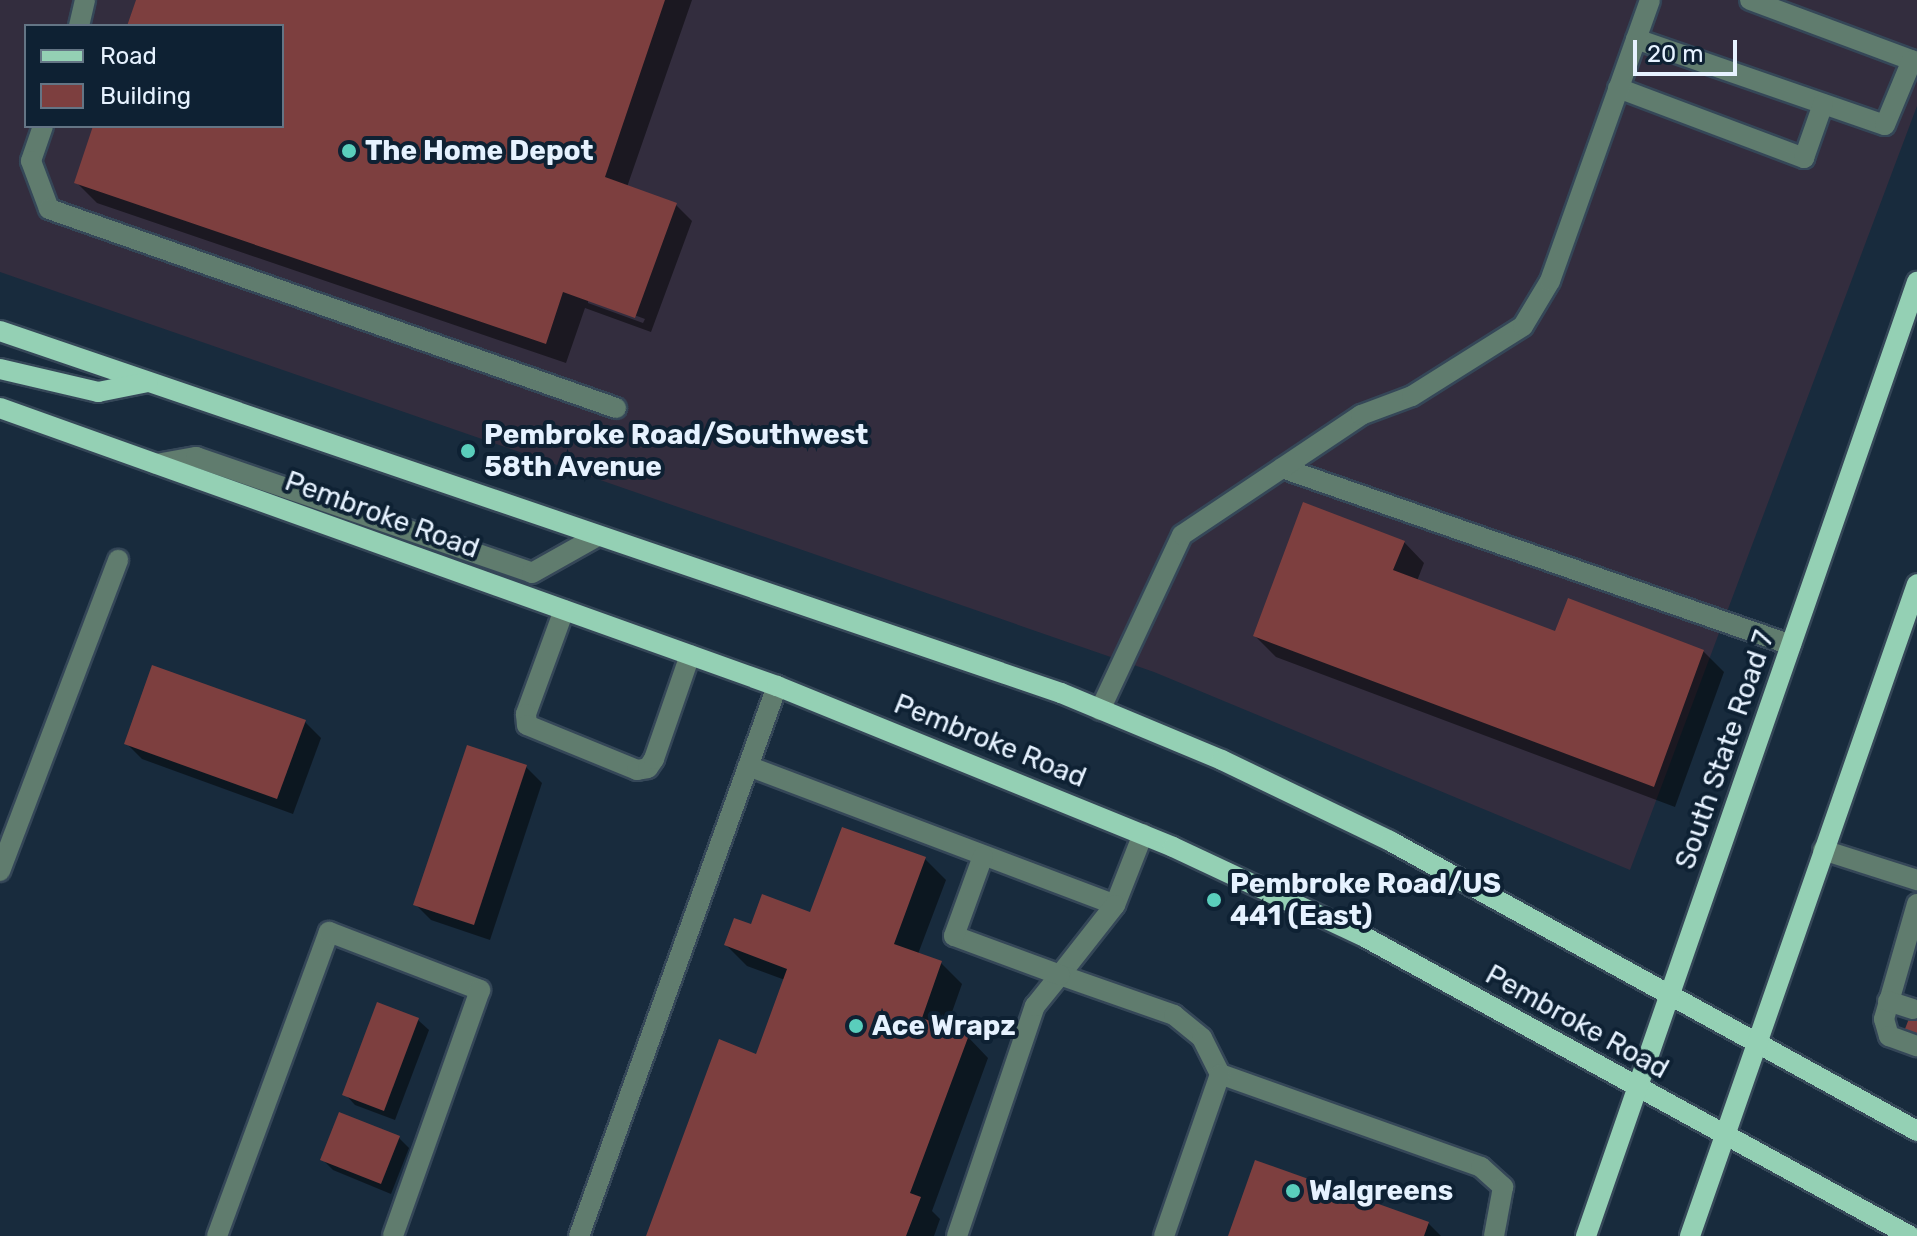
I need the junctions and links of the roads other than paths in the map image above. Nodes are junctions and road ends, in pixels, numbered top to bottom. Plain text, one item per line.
1 (85, 0) edge
2 (1650, 0) edge
3 (1750, 0) edge
4 (79, 24) edge
5 (1636, 39) junction
6 (1914, 61) edge
7 (1618, 88) junction
8 (1823, 104) junction
9 (42, 128) edge
10 (1917, 282) edge
11 (0, 331) edge
12 (0, 369) edge
13 (148, 382) junction
14 (0, 408) edge
15 (616, 408) dead end
16 (156, 464) junction
17 (1282, 468) junction
18 (596, 537) junction
19 (118, 560) dead end
20 (1917, 584) edge
21 (564, 610) junction
22 (1791, 645) junction
23 (690, 655) junction
24 (777, 686) junction
25 (1100, 710) junction
26 (748, 766) junction
27 (1143, 834) junction
28 (1823, 850) junction
29 (983, 856) junction
30 (0, 871) edge
31 (1917, 880) edge
32 (1115, 905) junction
33 (1916, 912) edge
34 (1060, 975) junction
35 (1672, 997) junction
36 (1888, 1001) junction
37 (1913, 1009) dead end
38 (1755, 1043) junction
39 (1917, 1046) edge
40 (1220, 1074) junction
41 (1638, 1088) junction
42 (1917, 1131) edge
43 (1725, 1136) junction
44 (217, 1236) edge
45 (393, 1236) edge
46 (579, 1236) edge
47 (957, 1236) edge
48 (1164, 1236) edge
49 (1494, 1236) edge
50 (1586, 1236) edge
51 (1690, 1236) edge
52 (1910, 1236) edge

1 - 4 lane
2 - 5 lane
3 - 6 lane
5 - 7 lane
5 - 8 lane
6 - 8 lane
7 - 8 lane
7 - 17 lane
9 - 15 lane
10 - 22 main road, South State Road 7
11 - 13 main road, Pembroke Road
12 - 13 main road
13 - 18 main road, Pembroke Road
14 - 16 main road, Pembroke Road
16 - 18 lane
16 - 21 main road, Pembroke Road
17 - 22 lane
17 - 25 lane
18 - 25 main road, Pembroke Road
19 - 30 lane
20 - 28 main road
21 - 23 main road, Pembroke Road
21 - 23 lane
22 - 35 main road, South State Road 7
23 - 24 main road, Pembroke Road
24 - 26 lane
24 - 27 main road, Pembroke Road
25 - 35 main road, Pembroke Road
26 - 29 lane
26 - 46 lane
27 - 32 lane
27 - 41 main road, Pembroke Road
28 - 31 lane
28 - 38 main road
29 - 32 lane
29 - 34 lane
32 - 34 lane
33 - 36 lane
34 - 40 lane
34 - 47 lane
35 - 38 main road, Pembroke Road
35 - 41 main road, South State Road 7
36 - 37 lane
36 - 39 lane
38 - 42 main road, Pembroke Road
38 - 43 main road
40 - 48 lane
40 - 49 lane
41 - 43 main road, Pembroke Road
41 - 50 main road, South State Road 7
43 - 51 main road
43 - 52 main road, Pembroke Road
44 - 45 lane

